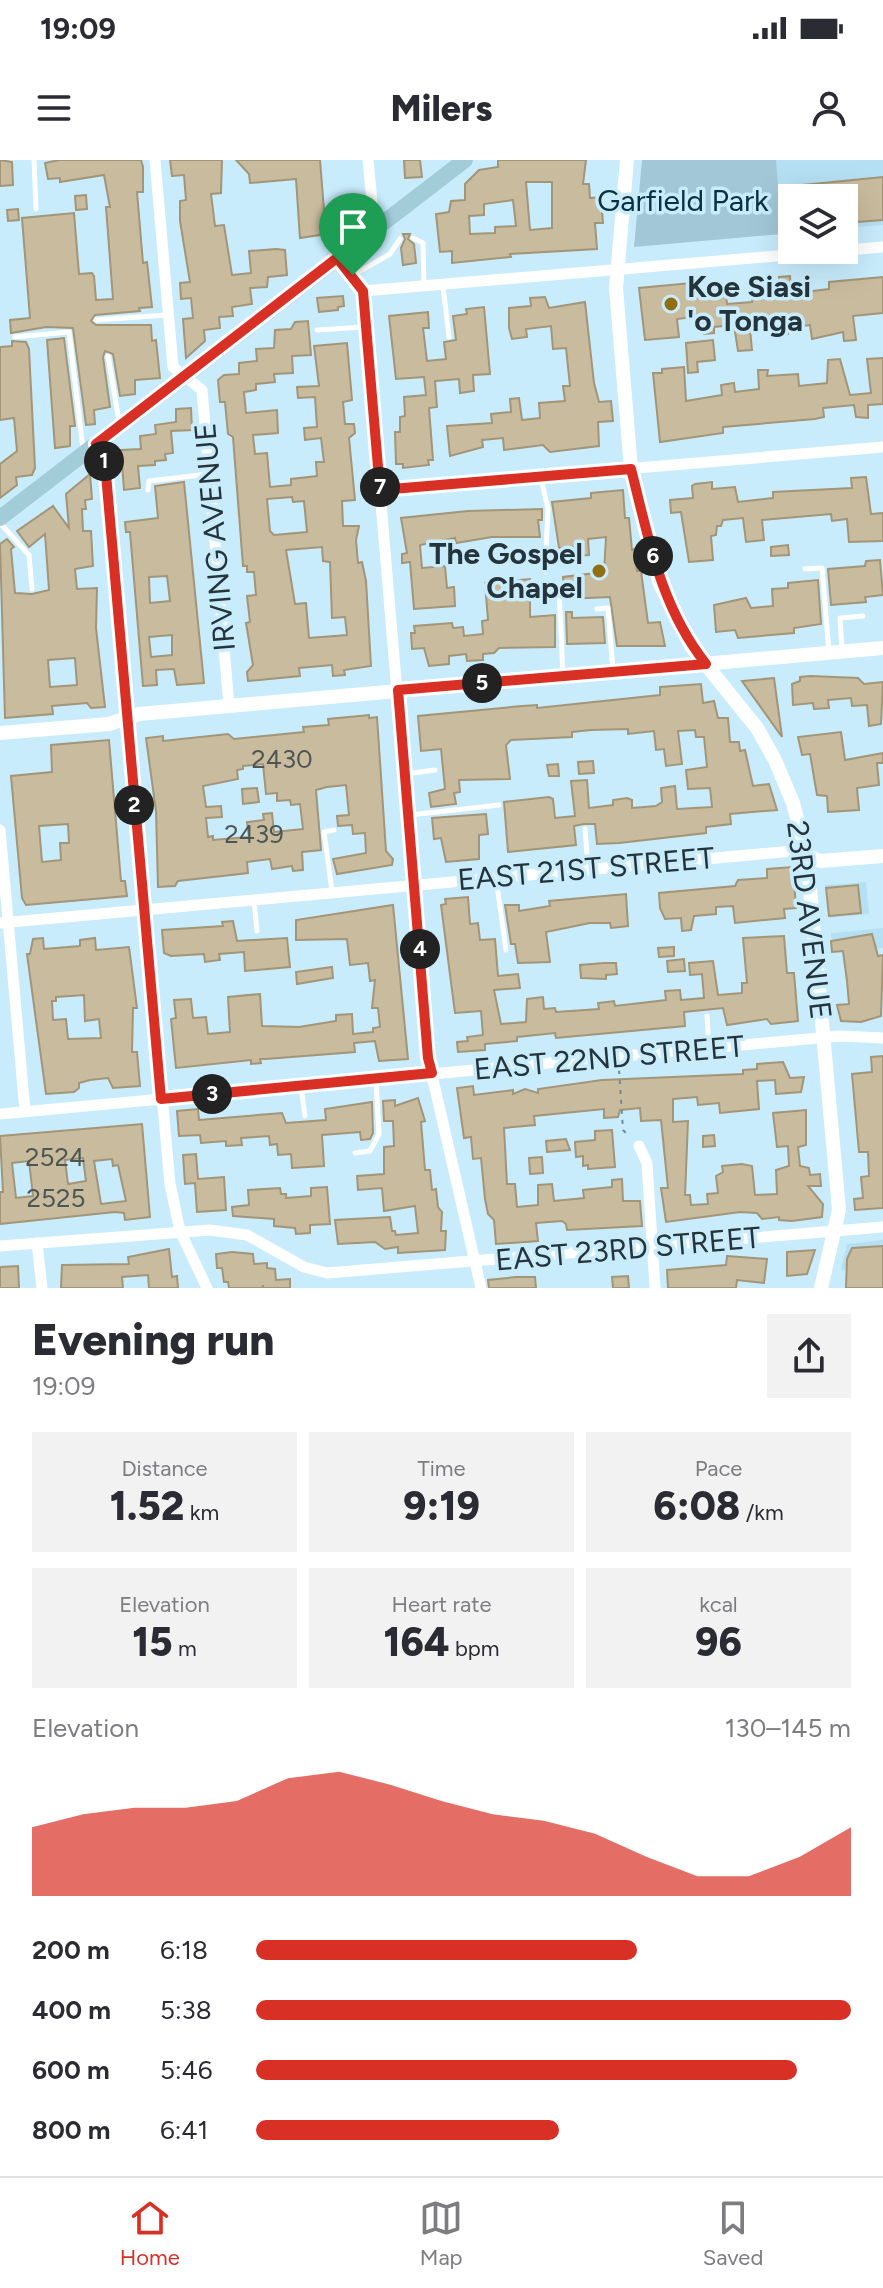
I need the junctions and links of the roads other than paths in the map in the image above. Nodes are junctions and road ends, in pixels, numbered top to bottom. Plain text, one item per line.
1 (34, 160) edge
2 (155, 160) edge
3 (368, 160) edge
4 (627, 160) edge
5 (461, 162) edge
6 (36, 209) dead end
7 (379, 226) junction
8 (413, 238) dead end
9 (400, 239) dead end
10 (883, 247) edge
11 (337, 258) junction
12 (618, 271) junction
13 (353, 275) junction
14 (443, 285) junction
15 (424, 286) junction
16 (363, 291) junction
17 (168, 315) junction
18 (96, 320) dead end
19 (366, 327) junction
20 (317, 330) dead end
21 (15, 337) dead end
22 (449, 337) dead end
23 (108, 356) dead end
24 (184, 376) junction
25 (119, 426) junction
26 (883, 447) edge
27 (90, 449) junction
28 (631, 469) junction
29 (210, 474) junction
30 (540, 477) junction
31 (148, 490) dead end
32 (380, 490) junction
33 (0, 521) edge
34 (805, 569) dead end
35 (545, 572) dead end
36 (32, 589) dead end
37 (545, 591) dead end
38 (597, 609) dead end
39 (863, 616) dead end
40 (883, 648) edge
41 (836, 652) junction
42 (706, 664) junction
43 (613, 672) junction
44 (563, 676) junction
45 (398, 690) junction
46 (229, 706) junction
47 (127, 718) junction
48 (0, 733) edge
49 (435, 770) dead end
50 (405, 774) junction
51 (499, 805) dead end
52 (409, 815) junction
53 (585, 829) dead end
54 (0, 830) edge
55 (334, 830) dead end
56 (807, 856) junction
57 (883, 856) edge
58 (588, 869) junction
59 (496, 877) junction
60 (415, 883) junction
61 (333, 892) junction
62 (254, 900) junction
63 (144, 911) junction
64 (4, 923) edge
65 (257, 931) dead end
66 (506, 950) dead end
67 (707, 1016) dead end
68 (883, 1038) edge
69 (824, 1039) junction
70 (709, 1049) junction
71 (432, 1073) junction
72 (376, 1079) junction
73 (301, 1086) junction
74 (161, 1099) junction
75 (25, 1111) junction
76 (0, 1114) edge
77 (305, 1116) dead end
78 (639, 1146) road end
79 (355, 1153) dead end
80 (883, 1227) edge
81 (180, 1231) junction
82 (836, 1231) junction
83 (37, 1243) junction
84 (0, 1246) edge
85 (652, 1247) junction
86 (476, 1262) junction
87 (42, 1288) edge
88 (207, 1288) edge
89 (481, 1288) edge
90 (655, 1288) edge
91 (821, 1288) edge

1 - 6 lane
2 - 17 street, IRVING AVENUE
3 - 7 street
4 - 12 street, 23RD AVENUE
5 - 7 main road
7 - 11 main road
8 - 15 lane
9 - 13 lane
10 - 12 street
11 - 13 street
11 - 24 main road
12 - 14 street
12 - 28 street, 23RD AVENUE
13 - 16 street
14 - 15 street
14 - 22 lane
15 - 16 street
16 - 19 street
17 - 18 lane
17 - 24 street, IRVING AVENUE
19 - 20 lane
19 - 32 street
21 - 27 lane
23 - 25 lane
24 - 25 main road
24 - 29 street, IRVING AVENUE
25 - 27 main road
26 - 28 street
27 - 33 main road
27 - 47 street
28 - 30 street
28 - 42 street, 23RD AVENUE
29 - 31 lane
29 - 46 street, IRVING AVENUE
30 - 32 street
30 - 35 lane
32 - 45 street
33 - 36 lane
34 - 41 lane
37 - 44 lane
38 - 43 lane
39 - 41 lane
40 - 41 street
41 - 42 street
42 - 43 street
42 - 56 street, 23RD AVENUE
43 - 44 street
44 - 45 street
45 - 46 street
45 - 50 street
46 - 47 street
47 - 48 street
47 - 63 street
49 - 50 lane
50 - 52 street
51 - 52 lane
52 - 60 street
53 - 58 lane
54 - 64 street
55 - 61 lane
56 - 57 street, EAST 21ST STREET
56 - 58 street, EAST 21ST STREET
56 - 69 street, 23RD AVENUE
58 - 59 street, EAST 21ST STREET
59 - 60 street, EAST 21ST STREET
59 - 66 lane
60 - 61 street, EAST 21ST STREET
60 - 71 street
61 - 62 street, EAST 21ST STREET
62 - 63 street, EAST 21ST STREET
62 - 65 lane
63 - 64 street, EAST 21ST STREET
63 - 74 street
64 - 75 street
67 - 70 lane
68 - 69 street, EAST 22ND STREET
69 - 70 street, EAST 22ND STREET
69 - 82 street, 23RD AVENUE
70 - 71 street, EAST 22ND STREET
71 - 72 street, EAST 22ND STREET
71 - 86 street
72 - 73 street, EAST 22ND STREET
72 - 79 lane
73 - 74 street, EAST 22ND STREET
73 - 77 lane
74 - 75 street, EAST 22ND STREET
74 - 81 street
75 - 76 street, EAST 22ND STREET
78 - 85 street
80 - 82 street, EAST 23RD STREET
81 - 83 street, EAST 23RD STREET
81 - 86 street, EAST 23RD STREET
81 - 88 street
82 - 85 street, EAST 23RD STREET
82 - 91 street, 23RD AVENUE
83 - 84 street, EAST 23RD STREET
83 - 87 street
85 - 86 street, EAST 23RD STREET
85 - 90 street
86 - 89 street

